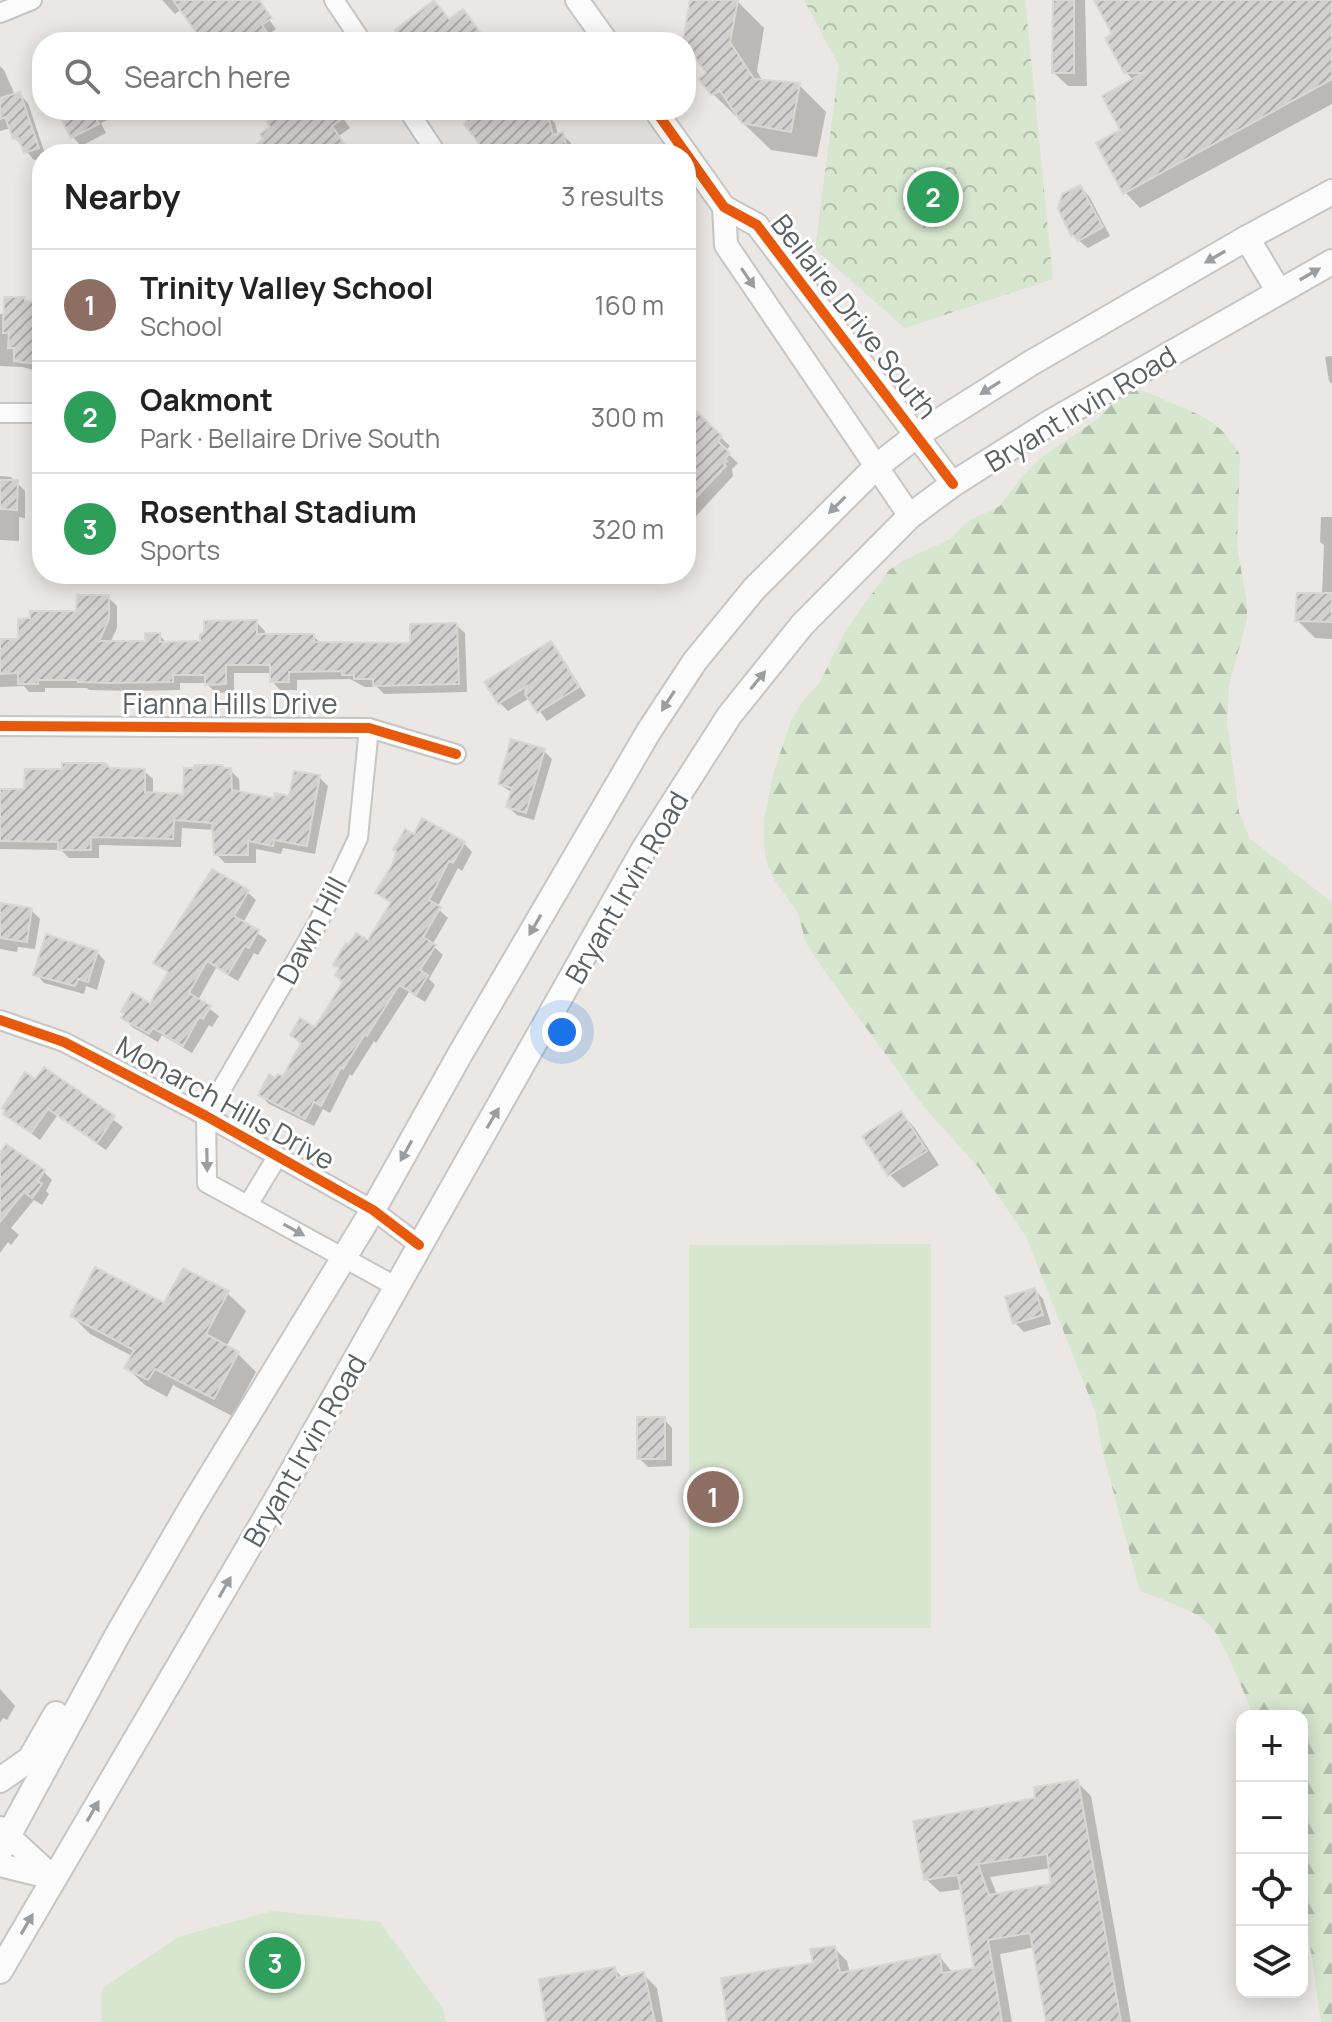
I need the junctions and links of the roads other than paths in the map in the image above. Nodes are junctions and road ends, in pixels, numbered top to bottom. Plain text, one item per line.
1 (32, 0) edge
2 (334, 0) edge
3 (577, 0) edge
4 (0, 13) edge
5 (355, 32) edge
6 (600, 32) edge
7 (415, 120) edge
8 (662, 120) edge
9 (430, 144) edge
10 (679, 144) edge
11 (696, 168) edge
12 (1332, 192) edge
13 (724, 207) junction
14 (1247, 238) junction
15 (1332, 262) edge
16 (1279, 292) junction
17 (0, 413) edge
18 (32, 413) edge
19 (917, 435) junction
20 (876, 467) junction
21 (953, 484) junction
22 (910, 516) junction
23 (0, 726) edge
24 (369, 728) junction
25 (456, 754) dead end
26 (0, 1020) edge
27 (206, 1116) junction
28 (277, 1157) junction
29 (248, 1205) junction
30 (373, 1210) junction
31 (419, 1245) junction
32 (345, 1258) junction
33 (397, 1287) junction
34 (118, 1634) junction
35 (0, 1780) edge
36 (3, 1837) edge
37 (0, 1865) edge
38 (54, 1878) junction
39 (0, 1971) edge

1 - 4 street
2 - 5 street
3 - 6 street
7 - 9 street
8 - 10 street, Bellaire Drive South
11 - 13 street, Bellaire Drive South
12 - 14 main road, Bryant Irvin Road
13 - 19 street, Bellaire Drive South
13 -> 20 street, Bellaire Drive South
14 - 16 main road
14 -> 19 main road, Bryant Irvin Road
16 -> 15 main road, Bryant Irvin Road
16 - 21 main road, Bryant Irvin Road
17 - 18 street
19 - 20 main road, Bryant Irvin Road
19 - 21 street, Bellaire Drive South
20 - 22 street, Bellaire Drive South
20 -> 30 main road, Bryant Irvin Road
21 - 22 main road, Bryant Irvin Road
31 -> 22 main road, Bryant Irvin Road
23 - 24 street, Fianna Hills Drive
24 - 25 street, Fianna Hills Drive
24 - 27 street, Dawn Hill
26 - 27 street, Monarch Hills Drive
27 - 28 street, Monarch Hills Drive
27 -> 29 street, Monarch Hills Drive
28 - 29 street, Monarch Hills Drive
28 - 30 street, Monarch Hills Drive
29 -> 32 street, Monarch Hills Drive
30 - 31 street, Monarch Hills Drive
30 - 32 main road, Bryant Irvin Road
31 - 33 main road, Bryant Irvin Road
32 - 33 street, Monarch Hills Drive
32 - 34 main road, Bryant Irvin Road
38 -> 33 main road, Bryant Irvin Road
34 - 35 main road
34 - 36 main road, Bryant Irvin Road
36 - 38 street
37 - 38 street
39 -> 38 main road, Bryant Irvin Road

